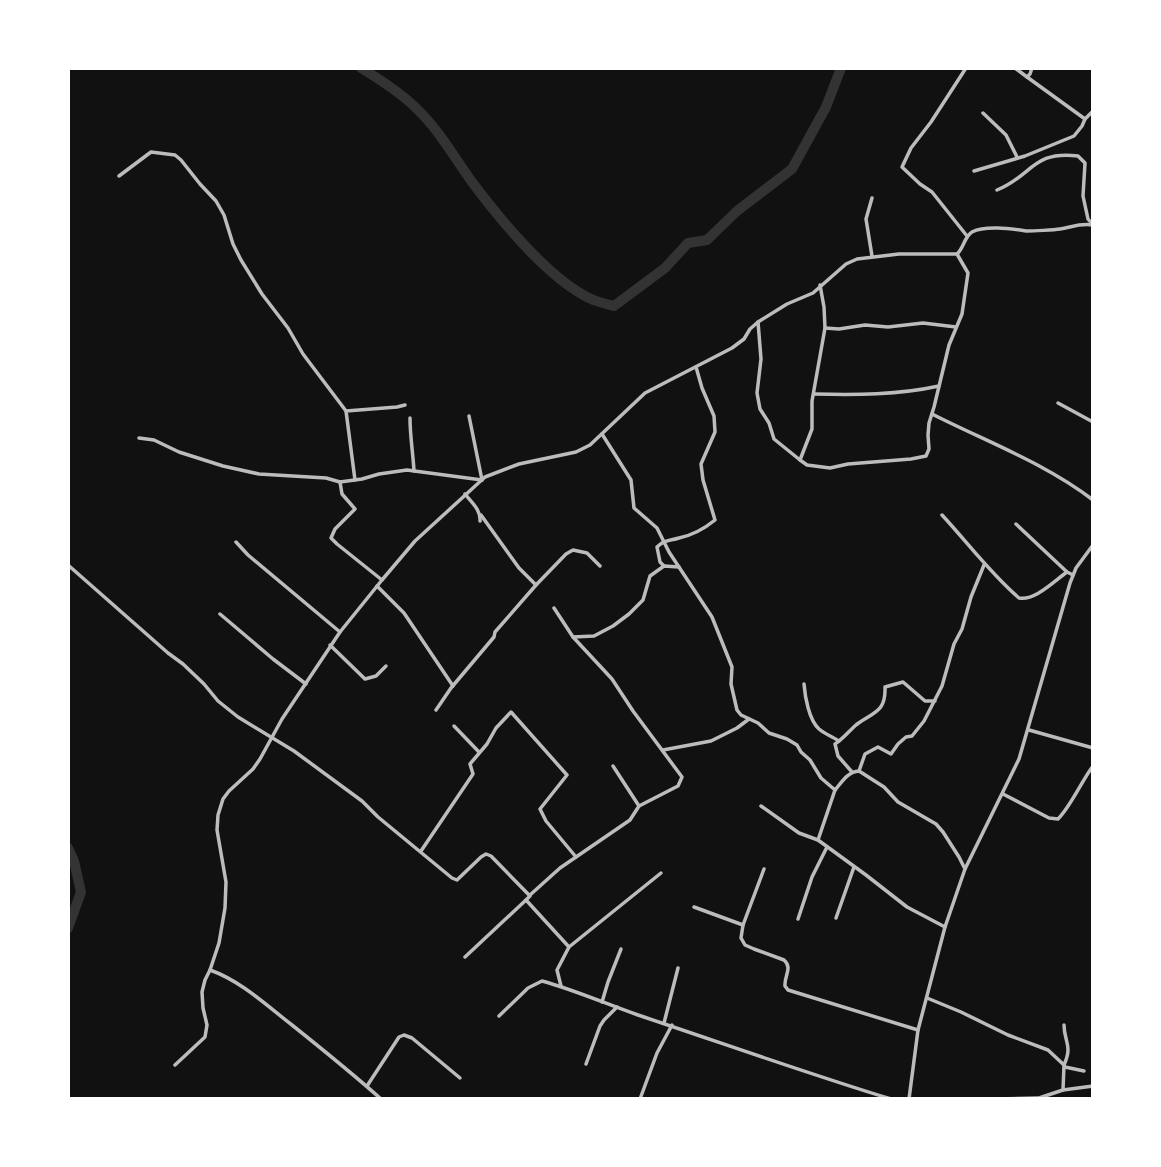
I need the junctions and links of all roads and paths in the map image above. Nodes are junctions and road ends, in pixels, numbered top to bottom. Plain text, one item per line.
1 (966, 68) edge
2 (1015, 68) edge
3 (1032, 68) edge
4 (1027, 77) junction
5 (1093, 111) edge
6 (983, 113) dead end
7 (1085, 118) junction
8 (1017, 157) junction
9 (974, 171) dead end
10 (119, 176) dead end
11 (997, 190) dead end
12 (872, 198) dead end
13 (1093, 225) edge
14 (967, 236) junction
15 (957, 254) junction
16 (872, 256) junction
17 (820, 285) junction
18 (758, 322) junction
19 (956, 327) junction
20 (825, 328) junction
21 (696, 367) junction
22 (939, 386) junction
23 (814, 394) junction
24 (1058, 404) dead end
25 (405, 405) dead end
26 (346, 411) junction
27 (932, 414) junction
28 (469, 416) dead end
29 (410, 418) dead end
30 (1093, 422) edge
31 (602, 434) junction
32 (139, 438) dead end
33 (800, 460) junction
34 (414, 471) junction
35 (355, 480) junction
36 (482, 480) junction
37 (340, 482) junction
38 (466, 494) junction
39 (1093, 500) edge
40 (481, 515) junction
41 (942, 515) dead end
42 (480, 522) dead end
43 (1016, 523) dead end
44 (664, 541) junction
45 (236, 542) dead end
46 (1093, 545) edge
47 (984, 565) junction
48 (600, 566) dead end
49 (664, 566) junction
50 (679, 567) junction
51 (70, 569) edge
52 (1067, 572) junction
53 (1073, 575) junction
54 (382, 580) junction
55 (536, 585) junction
56 (377, 586) junction
57 (554, 608) dead end
58 (220, 614) dead end
59 (340, 632) junction
60 (573, 637) junction
61 (330, 645) junction
62 (386, 666) dead end
63 (306, 684) junction
64 (804, 684) dead end
65 (453, 686) junction
66 (935, 701) junction
67 (436, 710) dead end
68 (749, 719) junction
69 (454, 726) dead end
70 (1028, 730) junction
71 (274, 737) junction
72 (839, 741) junction
73 (1093, 748) edge
74 (663, 750) junction
75 (479, 752) junction
76 (613, 766) dead end
77 (1093, 766) edge
78 (859, 771) junction
79 (852, 772) junction
80 (835, 790) junction
81 (1003, 794) junction
82 (639, 806) junction
83 (761, 806) dead end
84 (818, 841) junction
85 (827, 848) junction
86 (421, 851) junction
87 (576, 857) junction
88 (854, 867) junction
89 (764, 869) dead end
90 (965, 869) junction
91 (661, 873) dead end
92 (528, 898) junction
93 (694, 907) dead end
94 (836, 918) dead end
95 (799, 919) dead end
96 (743, 925) junction
97 (944, 927) junction
98 (569, 947) junction
99 (621, 949) dead end
100 (465, 957) dead end
101 (678, 968) dead end
102 (210, 970) junction
103 (561, 986) junction
104 (926, 998) junction
105 (602, 1002) junction
106 (617, 1007) junction
107 (499, 1016) dead end
108 (664, 1023) junction
109 (1064, 1025) dead end
110 (672, 1026) junction
111 (918, 1030) junction
112 (586, 1064) dead end
113 (175, 1065) dead end
114 (1065, 1066) junction
115 (1084, 1071) dead end
116 (460, 1078) dead end
117 (367, 1086) junction
118 (1093, 1086) edge
119 (1063, 1090) junction
120 (381, 1099) edge
121 (640, 1099) edge
122 (891, 1099) edge
123 (909, 1099) edge
124 (998, 1099) edge
125 (1036, 1099) edge

1 - 14 street
2 - 4 street
3 - 4 street
4 - 7 street
5 - 7 street
6 - 8 street
7 - 8 street
8 - 9 street
10 - 26 street
11 - 13 street
12 - 16 street
13 - 14 street
14 - 15 street
15 - 16 street
15 - 19 street
16 - 17 street
17 - 18 street
17 - 20 street
18 - 21 street
18 - 33 street
19 - 20 street
19 - 22 street
20 - 23 street
21 - 31 street
21 - 44 street
22 - 23 street
22 - 27 street
23 - 33 street
24 - 30 street
25 - 26 street
26 - 35 street
27 - 33 street
27 - 39 street
28 - 36 street
29 - 34 street
31 - 36 street
31 - 44 street
32 - 37 street
34 - 35 street
34 - 36 street
35 - 37 street
36 - 38 street
37 - 54 street
38 - 40 street
38 - 54 street
40 - 42 street
40 - 55 street
41 - 47 street
43 - 52 street
44 - 49 street
44 - 50 street
45 - 59 street
46 - 53 street
47 - 52 street
47 - 66 street
48 - 55 street
49 - 50 street
49 - 60 street
50 - 68 street
51 - 71 street
52 - 53 street
53 - 70 street
54 - 56 street
55 - 65 street
56 - 59 street
56 - 65 street
57 - 60 street
58 - 63 street
59 - 61 street
60 - 74 street
61 - 62 street
61 - 63 street
63 - 71 street
64 - 72 street
65 - 67 street
66 - 72 street
66 - 78 street
68 - 74 street
68 - 80 street
69 - 75 street
70 - 73 street
70 - 81 street
71 - 86 street
71 - 102 street
72 - 79 street
74 - 82 street
75 - 86 street
75 - 87 street
76 - 82 street
77 - 81 street
78 - 79 street
78 - 90 street
79 - 80 street
80 - 84 street
81 - 90 street
82 - 87 street
83 - 84 street
84 - 85 street
85 - 88 street
85 - 95 street
86 - 92 street
87 - 92 street
88 - 94 street
88 - 97 street
89 - 96 street
90 - 97 street
91 - 98 street
92 - 98 street
92 - 100 street
93 - 96 street
96 - 111 street
97 - 104 street
98 - 103 street
99 - 105 street
101 - 108 street
102 - 113 street
102 - 117 street
103 - 105 street
103 - 107 street
104 - 111 street
104 - 114 street
105 - 106 street
106 - 108 street
106 - 112 street
108 - 110 street
109 - 114 street
110 - 121 street
110 - 122 street
111 - 123 street
114 - 115 street
114 - 119 street
116 - 117 street
117 - 120 street
118 - 119 street
119 - 125 street
124 - 125 street

